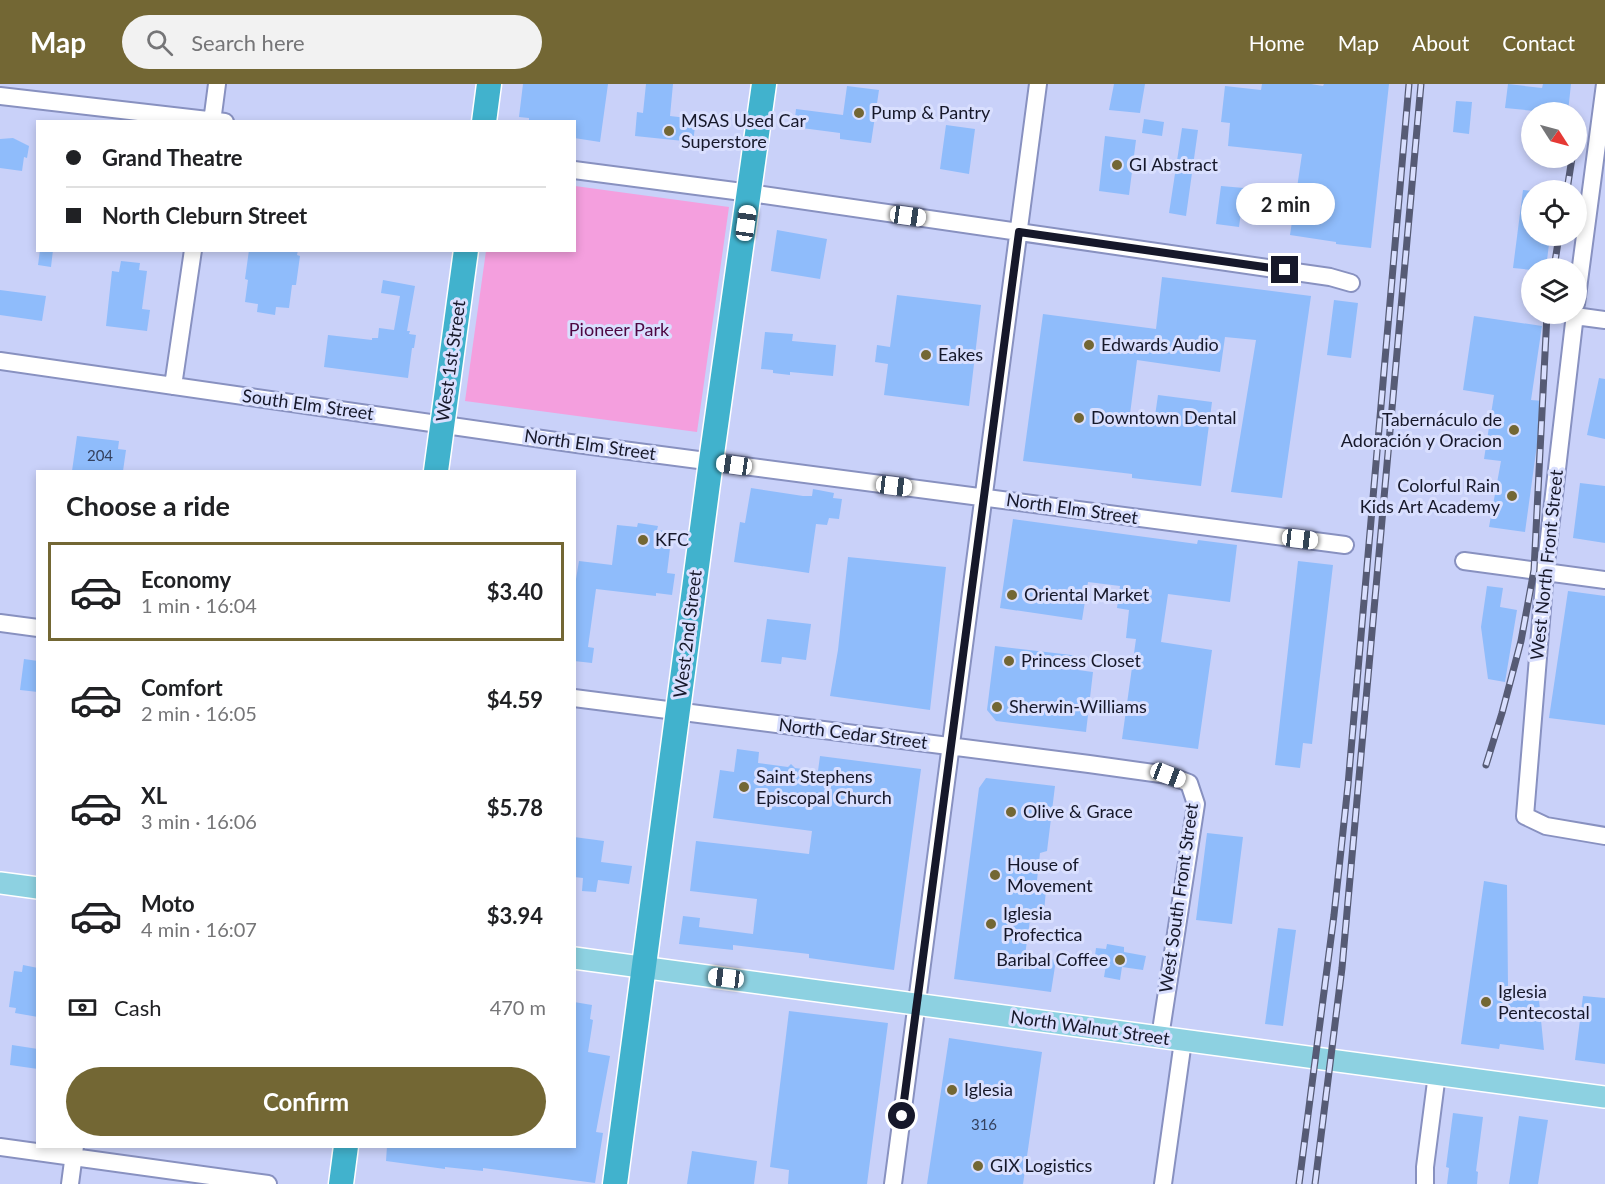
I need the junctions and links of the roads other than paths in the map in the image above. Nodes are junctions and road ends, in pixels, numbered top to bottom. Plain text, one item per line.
1 (217, 84) edge
2 (489, 84) edge
3 (764, 84) edge
4 (1038, 84) edge
5 (1605, 84) edge
6 (0, 96) edge
7 (207, 120) edge
8 (216, 120) edge
9 (484, 120) edge
10 (576, 170) edge
11 (750, 193) junction
12 (1019, 232) junction
13 (193, 252) edge
14 (466, 252) edge
15 (1583, 258) edge
16 (1351, 283) dead end
17 (1587, 314) edge
18 (1605, 320) edge
19 (1574, 324) edge
20 (0, 361) edge
21 (173, 386) junction
22 (442, 425) junction
23 (711, 461) junction
24 (436, 470) edge
25 (984, 498) junction
26 (1345, 545) dead end
27 (1464, 561) dead end
28 (1545, 572) junction
29 (1605, 580) edge
30 (0, 622) edge
31 (36, 628) edge
32 (576, 698) edge
33 (678, 711) junction
34 (952, 747) junction
35 (1168, 775) joint
36 (1605, 836) edge
37 (0, 883) edge
38 (36, 888) edge
39 (576, 958) edge
40 (643, 967) junction
41 (917, 1004) junction
42 (1160, 1037) junction
43 (1183, 1041) junction
44 (1437, 1074) junction
45 (1605, 1097) edge
46 (0, 1147) edge
47 (346, 1148) edge
48 (74, 1152) edge
49 (70, 1184) edge
50 (268, 1184) edge
51 (341, 1184) edge
52 (615, 1184) edge
53 (893, 1184) edge
54 (1163, 1184) edge
55 (1425, 1184) edge

1 - 8 street
2 - 9 highway
3 - 11 highway, West 2nd Street
4 - 12 street
5 - 15 street, West North Front Street
6 - 7 street
10 - 11 street
11 - 12 street
11 - 23 highway, West 2nd Street
12 - 16 street
12 - 25 street
13 - 21 street
14 - 22 highway, West 1st Street
17 - 18 street
19 - 28 street, West North Front Street
20 - 21 street, South Elm Street
21 - 22 street, South Elm Street
22 - 23 street, North Elm Street
22 - 24 highway, West 1st Street
23 - 25 street, North Elm Street
23 - 33 highway, West 2nd Street
25 - 26 street, North Elm Street
25 - 34 street
27 - 28 street
28 - 29 street
28 - 36 street, West North Front Street
30 - 31 street
32 - 33 street, North Cedar Street
33 - 34 street, North Cedar Street
33 - 40 highway, West 2nd Street
34 - 35 street, North Cedar Street
34 - 41 street
35 - 42 street, West South Front Street
37 - 38 main road
39 - 40 main road, North Walnut Street
40 - 41 main road, North Walnut Street
40 - 52 highway, West 2nd Street
41 - 42 main road, North Walnut Street
41 - 53 street
42 - 43 main road, North Walnut Street
43 - 44 main road, North Walnut Street
43 - 54 street
44 - 45 main road, North Walnut Street
44 - 55 street
46 - 48 street
47 - 51 highway
48 - 49 street
48 - 50 street

